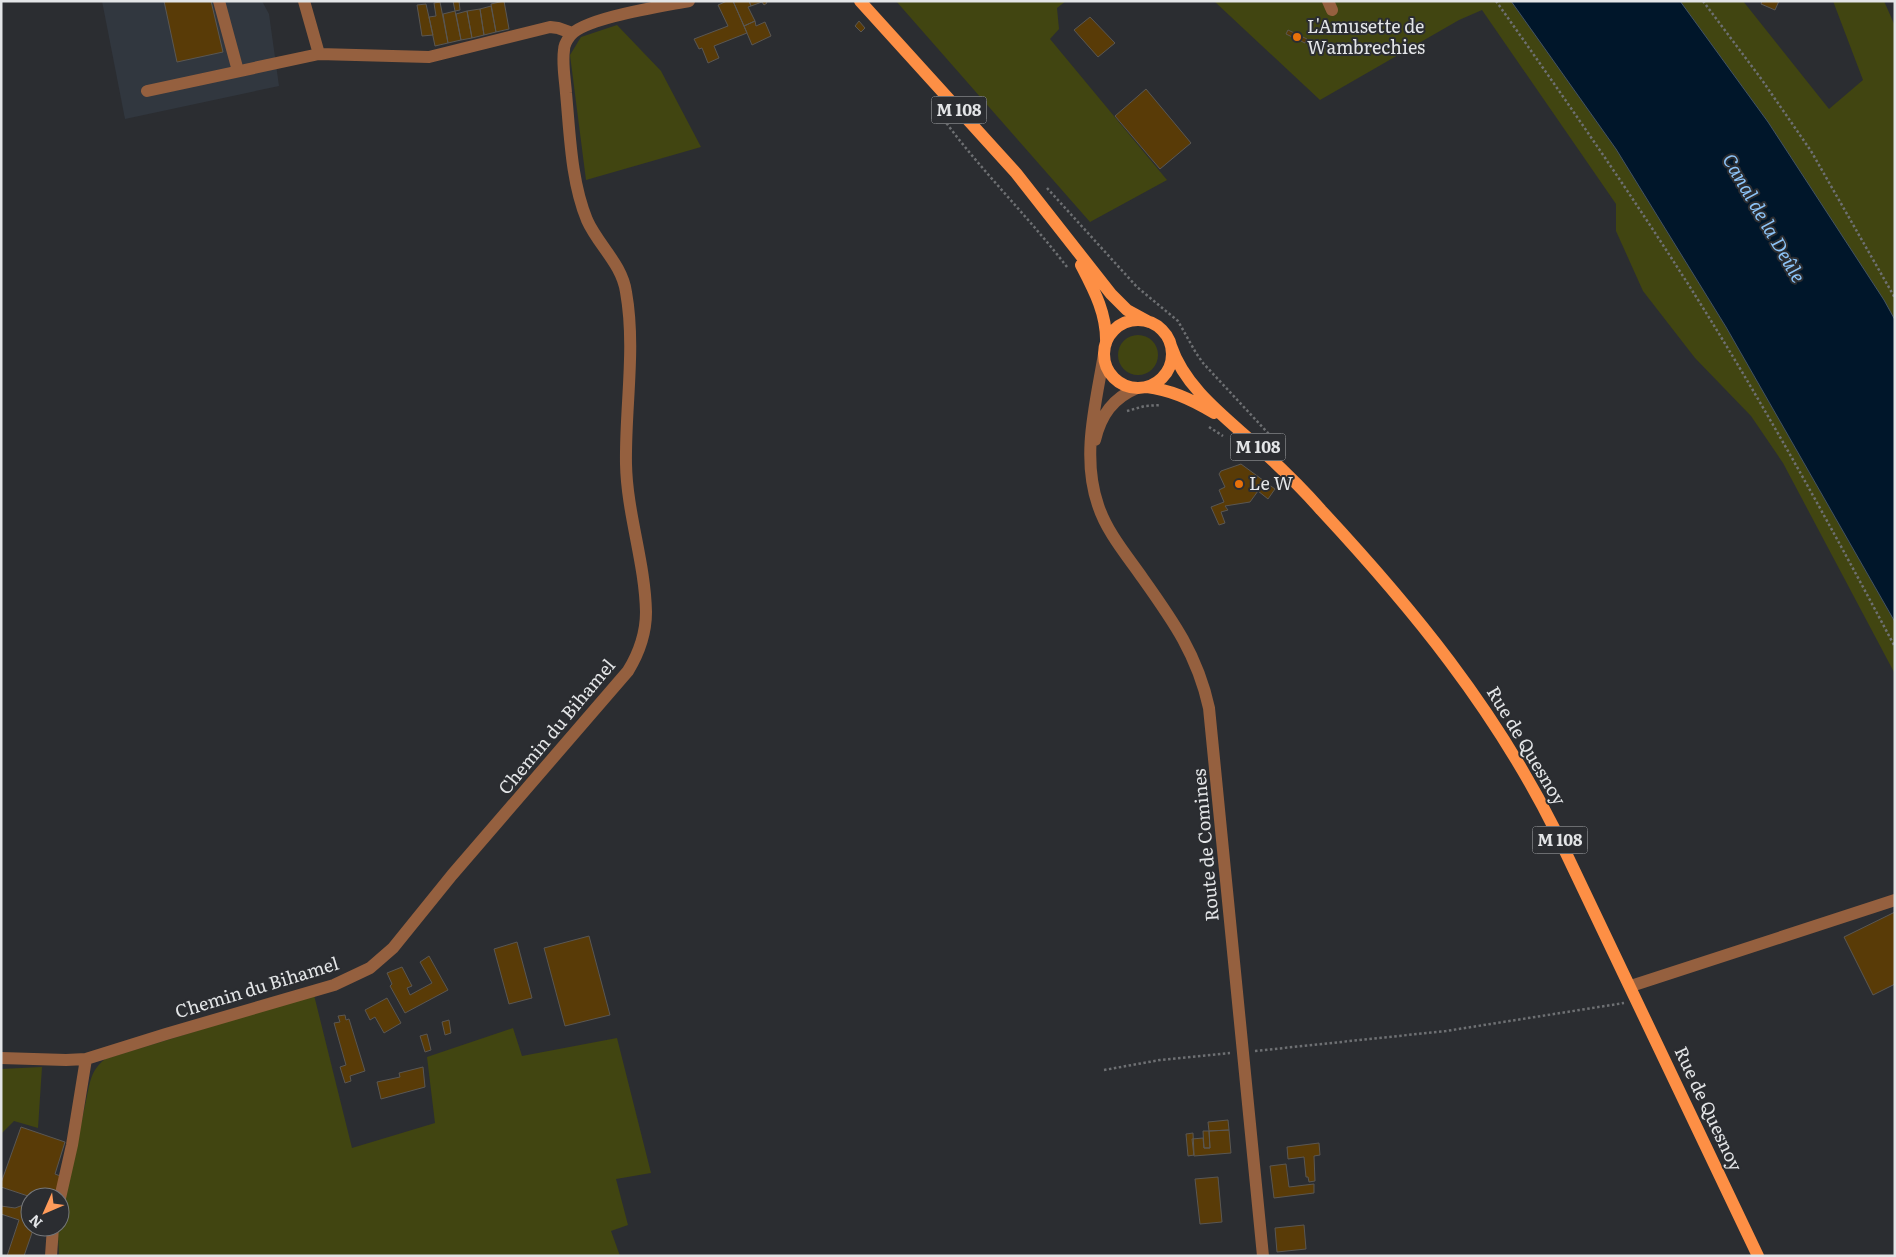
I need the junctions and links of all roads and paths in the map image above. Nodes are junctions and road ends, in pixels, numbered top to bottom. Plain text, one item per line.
1 (219, 1) edge
2 (304, 1) edge
3 (688, 1) edge
4 (860, 1) edge
5 (1496, 1) edge
6 (1702, 1) edge
7 (572, 33) junction
8 (319, 54) junction
9 (238, 71) junction
10 (147, 91) dead end
11 (929, 98) dead end
12 (1046, 186) dead end
13 (1056, 222) junction
14 (1069, 270) dead end
15 (1895, 298) edge
16 (1149, 322) junction
17 (1171, 346) junction
18 (1105, 349) junction
19 (1142, 388) junction
20 (1166, 406) dead end
21 (1123, 413) dead end
22 (1229, 422) junction
23 (1205, 424) dead end
24 (1227, 439) dead end
25 (1281, 447) dead end
26 (1091, 462) junction
27 (1895, 646) edge
28 (1895, 900) edge
29 (1626, 990) junction
30 (1631, 1002) junction
31 (1243, 1052) junction
32 (1, 1058) edge
33 (86, 1059) junction
34 (1104, 1070) dead end
35 (62, 1187) edge
36 (52, 1237) edge
37 (51, 1256) edge
38 (1263, 1256) edge
39 (1758, 1256) edge

1 - 9 street
2 - 8 street
3 - 7 street
4 - 13 main road, M 108
5 - 27 path
6 - 15 path
7 - 8 street
7 - 33 street, Chemin du Bihamel
8 - 9 street
9 - 10 street
11 - 14 path
12 - 25 path
13 - 16 main road, M 108
13 - 18 main road, M 108
16 - 17 main road
16 - 18 main road
17 - 19 main road
17 - 22 main road, Rue de Quesnoy / M 108
18 - 19 main road
18 - 26 street, Route de Comines
19 - 22 main road, Rue de Quesnoy / M 108
19 - 26 street, Route de Comines
20 - 21 path
22 - 29 main road, Rue de Quesnoy / M 108
23 - 24 path
26 - 31 street, Route de Comines
28 - 29 street
29 - 30 main road, Rue de Quesnoy / M 108
29 - 30 path
30 - 31 path
30 - 39 main road, Rue de Quesnoy / M 108
31 - 34 path
31 - 38 street, Route de Comines
32 - 33 street, Chemin du Bihamel
33 - 35 street
36 - 37 street

